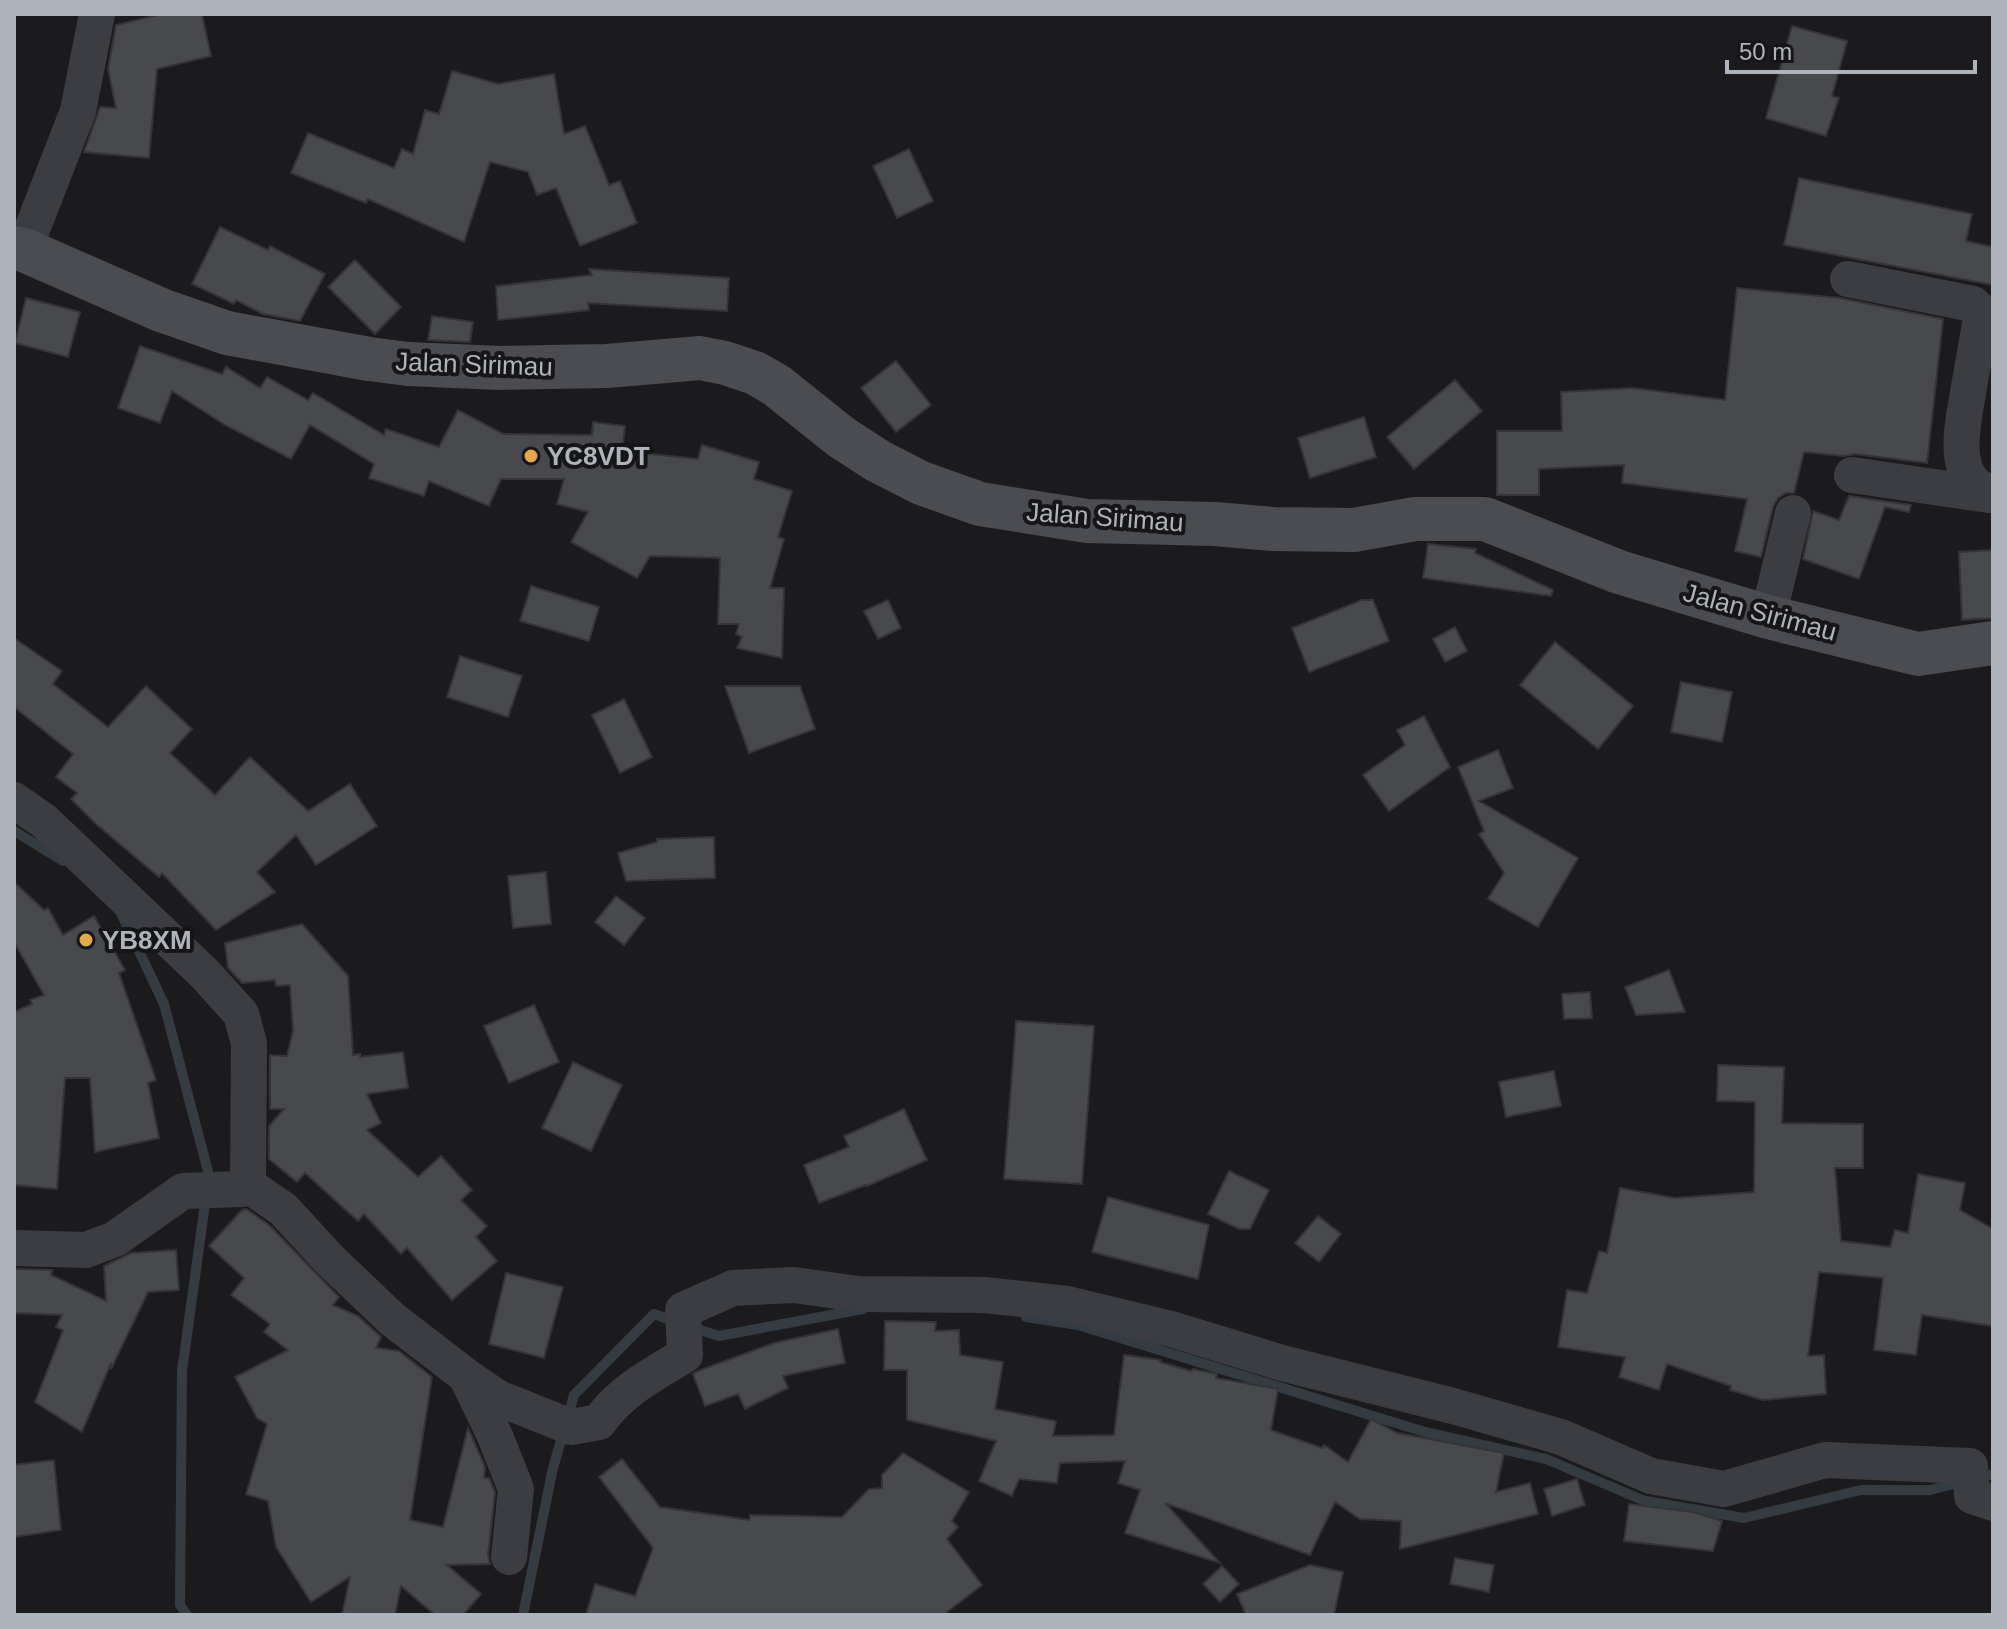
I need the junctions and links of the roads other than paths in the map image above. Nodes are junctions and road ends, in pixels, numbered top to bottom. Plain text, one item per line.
1 (97, 14) edge
2 (19, 249) edge
3 (1848, 279) dead end
4 (1852, 475) dead end
5 (1989, 492) edge
6 (1793, 513) dead end
7 (1768, 617) junction
8 (1993, 643) edge
9 (14, 800) edge
10 (245, 1187) junction
11 (14, 1248) edge
12 (466, 1376) junction
13 (1978, 1489) edge
14 (509, 1557) dead end

1 - 2 street
2 - 7 main road, Jalan Sirimau
3 - 5 street
4 - 5 street
6 - 7 street
7 - 8 main road, Jalan Sirimau
9 - 10 street
10 - 11 street
10 - 12 street
12 - 13 street
12 - 14 street

